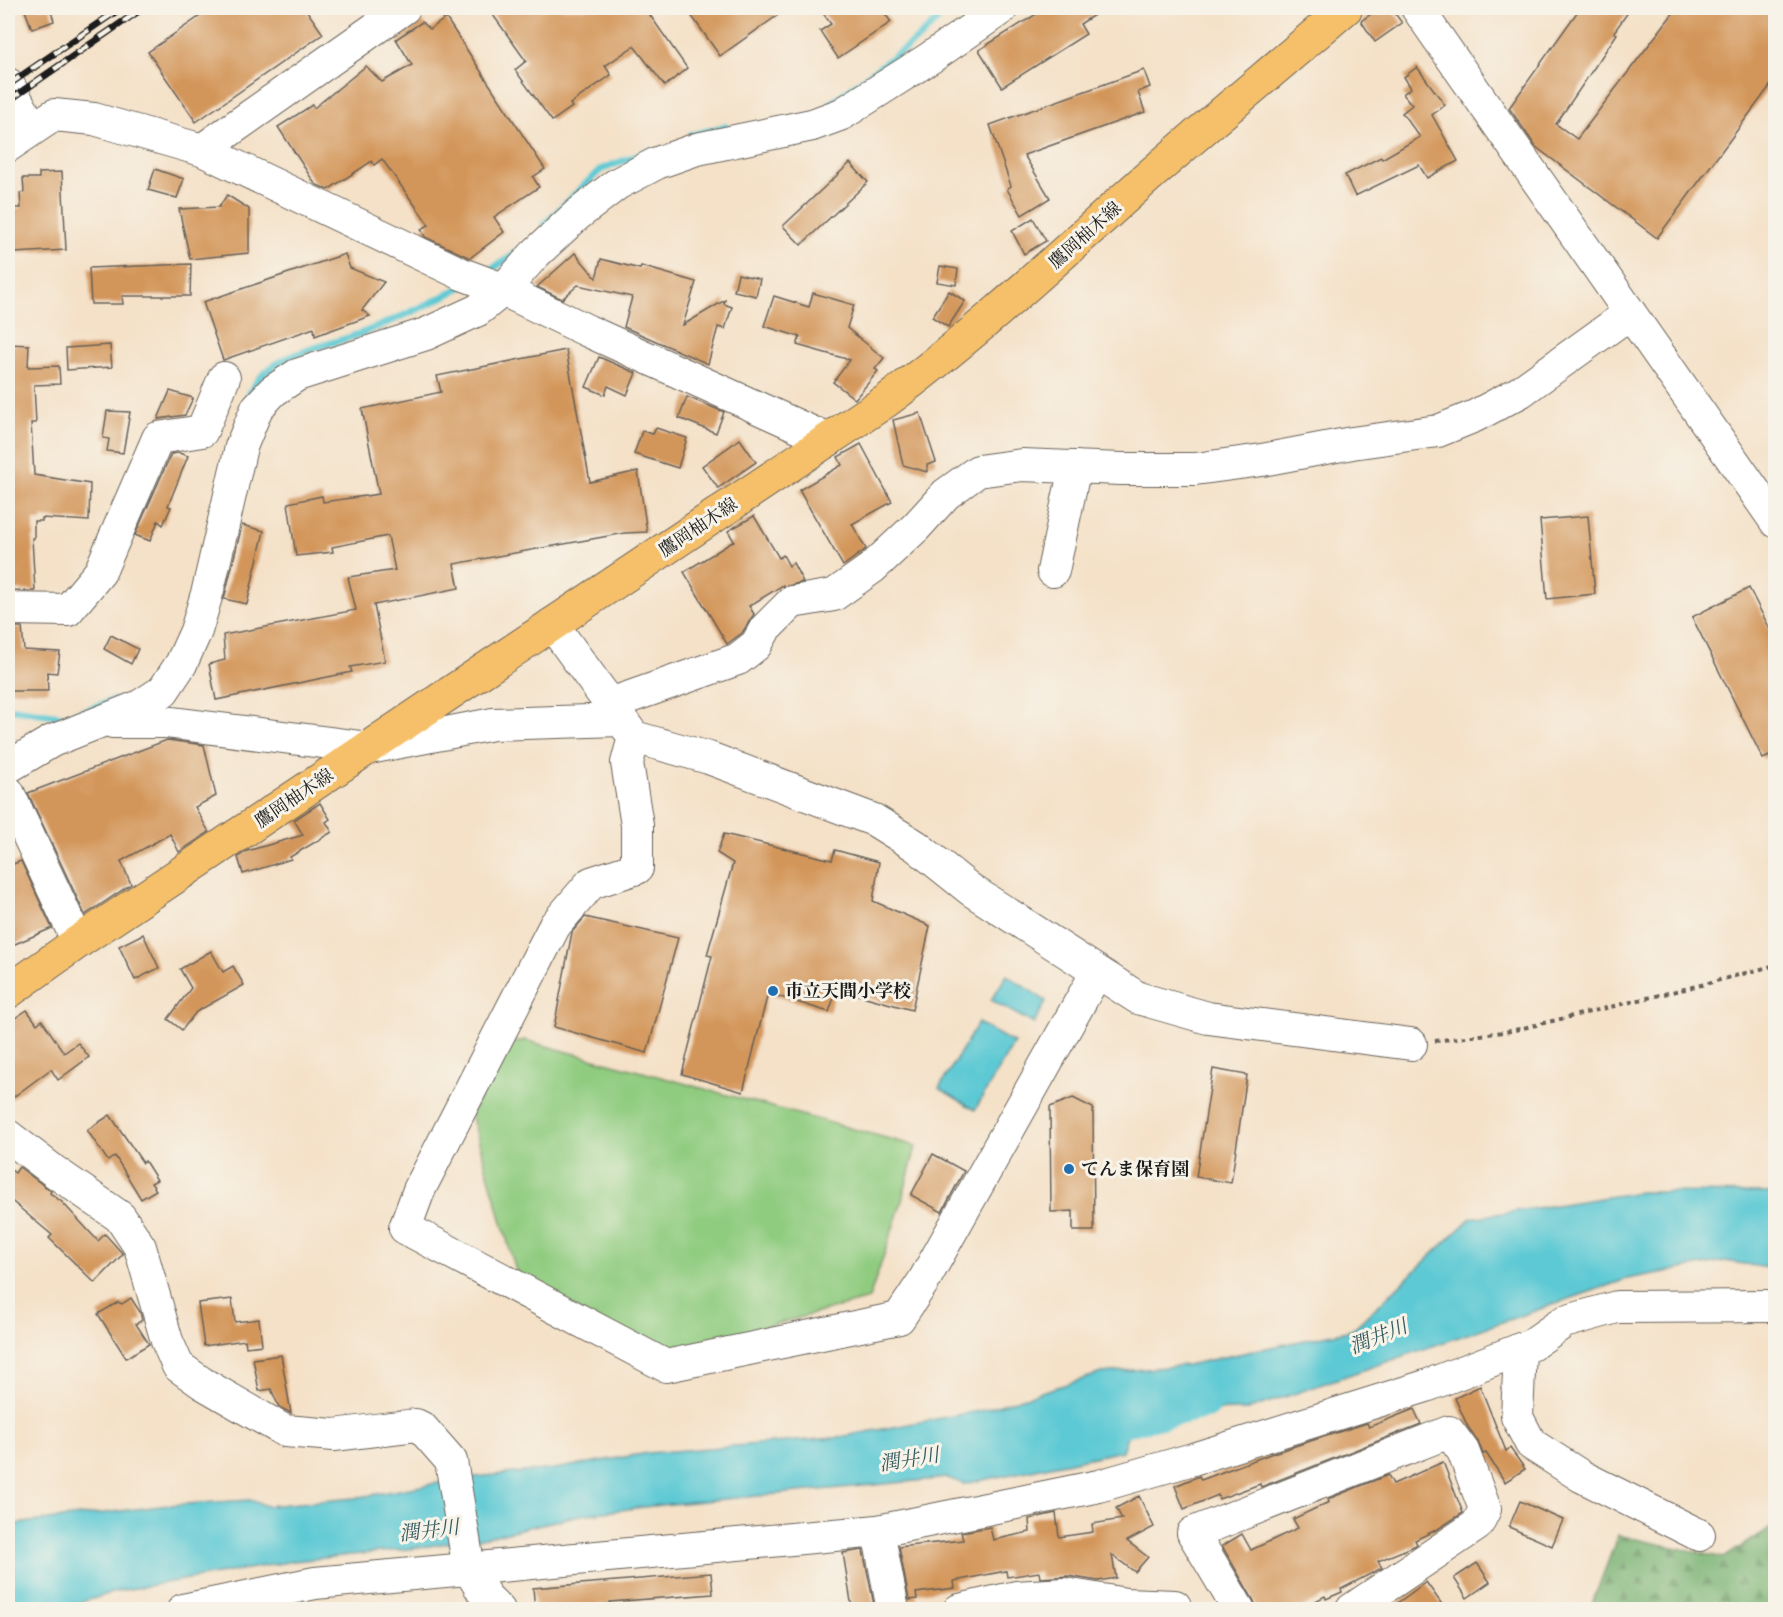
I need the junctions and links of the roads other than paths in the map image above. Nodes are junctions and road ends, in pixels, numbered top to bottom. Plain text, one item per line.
1 (404, 8) edge
2 (1002, 8) edge
3 (1346, 8) edge
4 (1418, 8) edge
5 (8, 84) edge
6 (14, 143) edge
7 (202, 150) junction
8 (500, 289) junction
9 (1630, 313) junction
10 (224, 378) dead end
11 (829, 440) junction
12 (1075, 467) junction
13 (1776, 522) edge
14 (1053, 571) dead end
15 (8, 609) edge
16 (552, 624) junction
17 (622, 720) junction
18 (100, 722) junction
19 (369, 748) junction
20 (8, 767) edge
21 (8, 792) edge
22 (78, 942) junction
23 (1097, 972) junction
24 (8, 993) edge
25 (1411, 1044) road end
26 (8, 1136) edge
27 (1776, 1306) edge
28 (1520, 1349) junction
29 (878, 1531) junction
30 (1699, 1535) dead end
31 (469, 1569) junction
32 (1175, 1606) dead end
33 (186, 1609) edge
34 (498, 1610) edge
35 (892, 1610) edge
36 (959, 1610) edge
37 (1239, 1610) edge
38 (1351, 1610) edge

1 - 7 street
2 - 8 street
3 - 11 main road, 鷹岡柚木線
4 - 9 street
5 - 6 street
6 - 7 street
7 - 8 street
8 - 11 street
8 - 18 street
9 - 12 street
9 - 13 street
10 - 15 street
11 - 16 main road, 鷹岡柚木線
12 - 14 street
12 - 17 street
16 - 17 street
16 - 19 main road, 鷹岡柚木線
17 - 19 street
17 - 23 street
17 - 23 street
18 - 19 street
18 - 20 street
19 - 22 main road, 鷹岡柚木線
21 - 22 street
22 - 24 main road, 鷹岡柚木線
23 - 25 street
26 - 31 street
27 - 28 street
28 - 29 street
28 - 30 street
29 - 31 street
29 - 35 street
31 - 33 street
31 - 34 street
32 - 36 street
37 - 38 street

